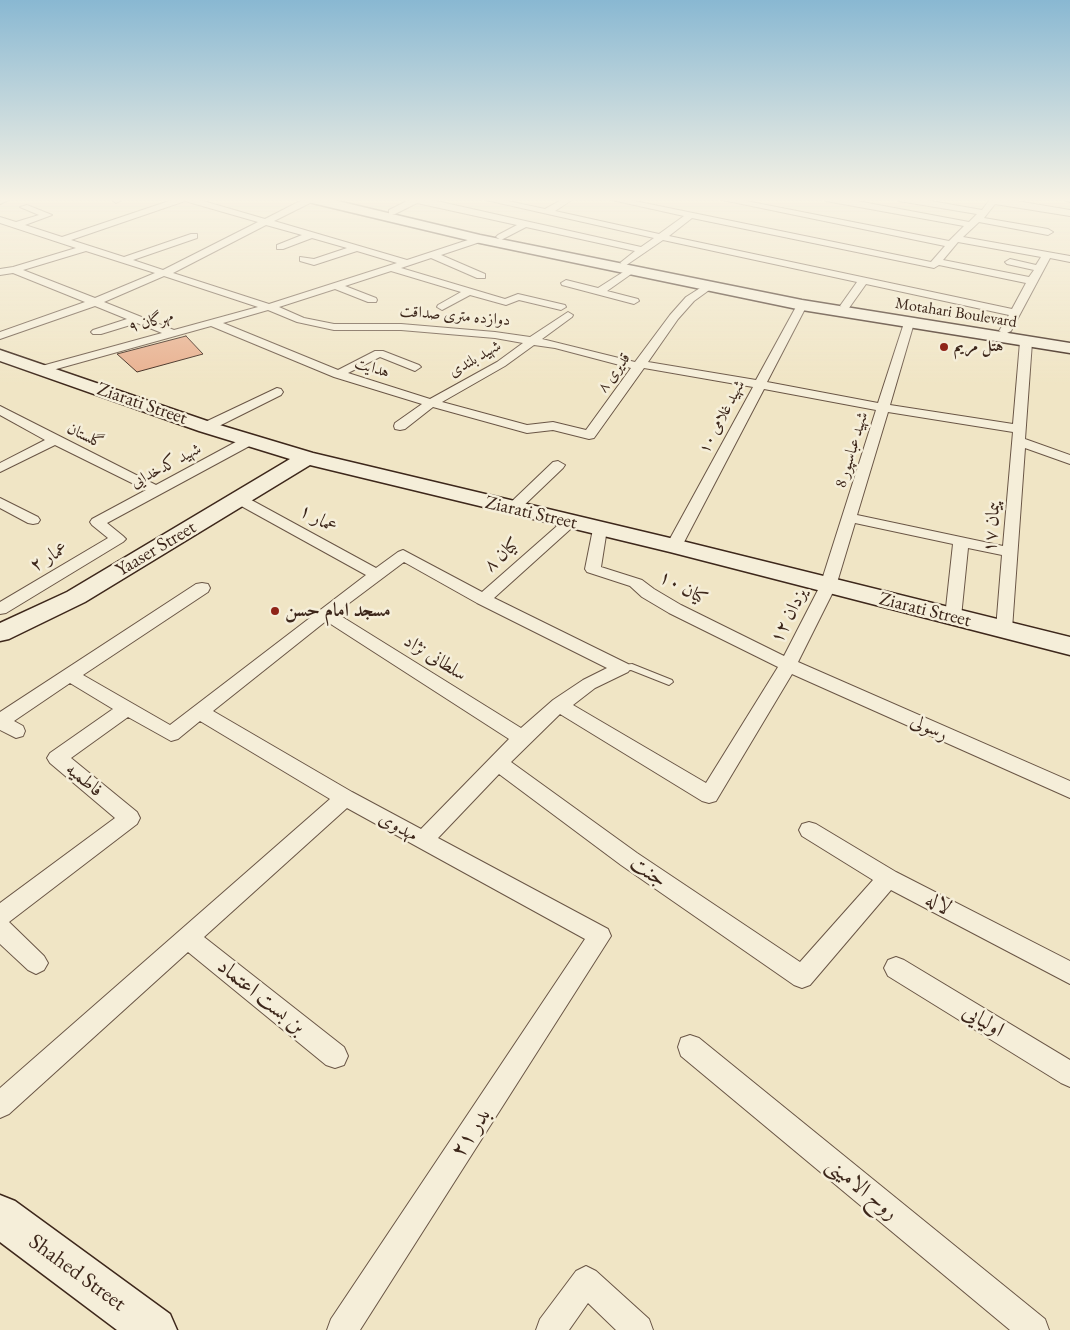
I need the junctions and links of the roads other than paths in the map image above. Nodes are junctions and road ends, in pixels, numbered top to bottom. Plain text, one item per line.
1 (46, 260) edge
2 (124, 260) edge
3 (190, 260) edge
4 (307, 260) edge
5 (320, 260) edge
6 (398, 260) edge
7 (416, 260) edge
8 (446, 260) edge
9 (595, 260) edge
10 (634, 260) edge
11 (767, 260) edge
12 (920, 260) edge
13 (938, 260) edge
14 (1044, 260) edge
15 (1010, 262) dead end
16 (408, 263) junction
17 (935, 263) junction
18 (628, 267) junction
19 (392, 268) junction
20 (1039, 268) junction
21 (14, 270) junction
22 (0, 272) edge
23 (164, 273) junction
24 (481, 276) dead end
25 (863, 281) junction
26 (1033, 281) junction
27 (566, 283) dead end
28 (336, 286) junction
29 (708, 286) junction
30 (468, 291) junction
31 (599, 292) junction
32 (372, 300) dead end
33 (634, 301) dead end
34 (95, 302) junction
35 (442, 306) dead end
36 (802, 306) junction
37 (845, 306) junction
38 (269, 307) junction
39 (1015, 313) junction
40 (137, 319) junction
41 (213, 322) junction
42 (909, 324) junction
43 (334, 327) junction
44 (1005, 331) junction
45 (98, 332) dead end
46 (173, 334) junction
47 (0, 336) edge
48 (354, 337) dead end
49 (534, 341) junction
50 (1070, 341) edge
51 (1026, 342) junction
52 (1070, 348) edge
53 (2, 357) edge
54 (640, 365) junction
55 (415, 367) dead end
56 (42, 369) junction
57 (338, 374) junction
58 (759, 384) junction
59 (277, 392) dead end
60 (431, 403) junction
61 (883, 408) junction
62 (0, 410) edge
63 (400, 426) dead end
64 (206, 427) junction
65 (527, 429) joint
66 (1019, 435) junction
67 (55, 440) junction
68 (250, 440) junction
69 (307, 458) junction
70 (1070, 460) edge
71 (558, 465) dead end
72 (0, 468) edge
73 (156, 490) junction
74 (239, 499) junction
75 (0, 502) edge
76 (513, 508) junction
77 (850, 518) junction
78 (33, 520) dead end
79 (570, 522) junction
80 (600, 529) junction
81 (118, 539) joint
82 (961, 542) junction
83 (674, 546) junction
84 (1010, 552) junction
85 (377, 575) junction
86 (828, 586) junction
87 (202, 588) dead end
88 (483, 599) junction
89 (2, 605) edge
90 (325, 613) junction
91 (954, 617) junction
92 (1004, 629) junction
93 (0, 633) edge
94 (1070, 646) edge
95 (788, 665) junction
96 (622, 668) junction
97 (70, 675) junction
98 (669, 682) dead end
99 (559, 705) junction
100 (126, 709) junction
101 (200, 712) junction
102 (0, 721) edge
103 (16, 731) dead end
104 (522, 738) junction
105 (498, 763) junction
106 (1070, 790) edge
107 (345, 798) junction
108 (809, 830) dead end
109 (424, 840) junction
110 (888, 878) junction
111 (0, 916) edge
112 (0, 929) edge
113 (600, 936) joint
114 (188, 938) junction
115 (36, 963) dead end
116 (896, 968) dead end
117 (1070, 973) edge
118 (690, 1047) dead end
119 (335, 1056) dead end
120 (1070, 1074) edge
121 (0, 1105) edge
122 (0, 1216) edge
123 (154, 1330) edge
124 (342, 1330) edge
125 (551, 1330) edge
126 (638, 1330) edge
127 (1034, 1330) edge

1 - 21 street
2 - 23 street, دوازده متری صداقت
3 - 23 street
4 - 5 street
6 - 16 street
7 - 16 street, مهرگان ۹
8 - 24 street
9 - 18 main road, Motahari Boulevard
10 - 18 street
11 - 25 street
12 - 17 street
13 - 17 street
14 - 20 street
15 - 20 street
16 - 19 street, مهرگان ۹
17 - 26 street
18 - 29 main road, Motahari Boulevard
18 - 31 street
18 - 37 main road, Motahari Boulevard
19 - 28 street, مهرگان ۹
19 - 30 street
20 - 26 street
21 - 22 street
21 - 34 street
23 - 34 street
23 - 38 street, دوازده متری صداقت
25 - 37 street
25 - 39 street
26 - 39 street
27 - 31 street
28 - 32 street
28 - 38 street, مهرگان ۹
29 - 36 main road, Motahari Boulevard
29 - 54 street, قدیری ۸
30 - 35 street
30 - 49 street, شهید بلندی
31 - 33 street
34 - 40 street
34 - 47 street
36 - 42 main road, Motahari Boulevard
36 - 58 street, شهید غلامی ۱۰
37 - 44 main road, Motahari Boulevard
38 - 41 street, مهرگان ۹
38 - 43 street, دوازده متری صداقت
39 - 44 street
40 - 45 street
40 - 46 street
41 - 46 street, مهرگان ۹
41 - 57 street, هدایت
42 - 51 main road, Motahari Boulevard
42 - 61 street, شهید عباسپور 8
43 - 48 street
43 - 49 street, دوازده متری صداقت
44 - 50 main road, Motahari Boulevard
46 - 56 street, مهرگان ۹
49 - 54 street, دوازده متری صداقت
49 - 60 street, شهید بلندی
51 - 52 main road, Motahari Boulevard
51 - 66 street, پیمان ۱۷
53 - 56 main road, Ziarati Street
54 - 58 street, دوازده متری صداقت
54 - 65 street, قدیری ۸
55 - 57 street
56 - 64 main road, Ziarati Street
57 - 60 street, هدایت
58 - 61 street, دوازده متری صداقت
58 - 83 street, شهید غلامی ۱۰
59 - 64 street
60 - 63 street, شهید بلندی
60 - 65 street, هدایت
61 - 66 street, دوازده متری صداقت
61 - 77 street, شهید عباسپور 8
62 - 67 street, گلستان
64 - 68 main road, Ziarati Street
66 - 70 street, دوازده متری صداقت
66 - 84 street, پیمان ۱۷
67 - 72 street
67 - 73 street, گلستان
68 - 69 main road, Ziarati Street
68 - 73 street, شهید کدخدایی
69 - 74 main road, Yaaser Street
69 - 76 main road, Ziarati Street
71 - 76 street
73 - 81 street, شهید کدخدایی
74 - 85 street, عمار ۱
74 - 93 main road, Yaaser Street
75 - 78 street
76 - 79 main road, Ziarati Street
77 - 82 street
77 - 86 street, شهید عباسپور 8
79 - 80 main road, Ziarati Street
79 - 88 street, کیان ۸
80 - 83 main road, Ziarati Street
80 - 95 street, کیان ۱۰
81 - 89 street, عمار ۲
82 - 84 street
82 - 91 street
83 - 86 main road, Ziarati Street
84 - 92 street, پیمان ۱۷
85 - 88 street
85 - 90 street
86 - 91 main road, Ziarati Street
86 - 95 street, یزدان ۱۲
87 - 97 street
88 - 96 street
90 - 101 street
90 - 104 street, سلطانی نژاد
91 - 92 main road, Ziarati Street
92 - 94 main road, Ziarati Street
95 - 99 street, یزدان ۱۲
95 - 106 street, رسولی
96 - 98 lane
96 - 99 street
97 - 100 street
97 - 102 street
99 - 104 street
100 - 101 street
100 - 111 street, فاطمیه
101 - 107 street, مهدوی
102 - 103 street
104 - 105 street
105 - 109 street
105 - 110 street, جنت
107 - 109 street, مهدوی
107 - 114 street
108 - 110 street, لاله
109 - 113 street, مهدوی
110 - 117 street, لاله
112 - 115 street
113 - 124 street, بدر ۲۱
114 - 119 street, بن بست اعتماد
114 - 121 street
116 - 120 street, اولیایی
118 - 127 street, روح الامینی
122 - 123 main road, Shahed Street
125 - 126 street

